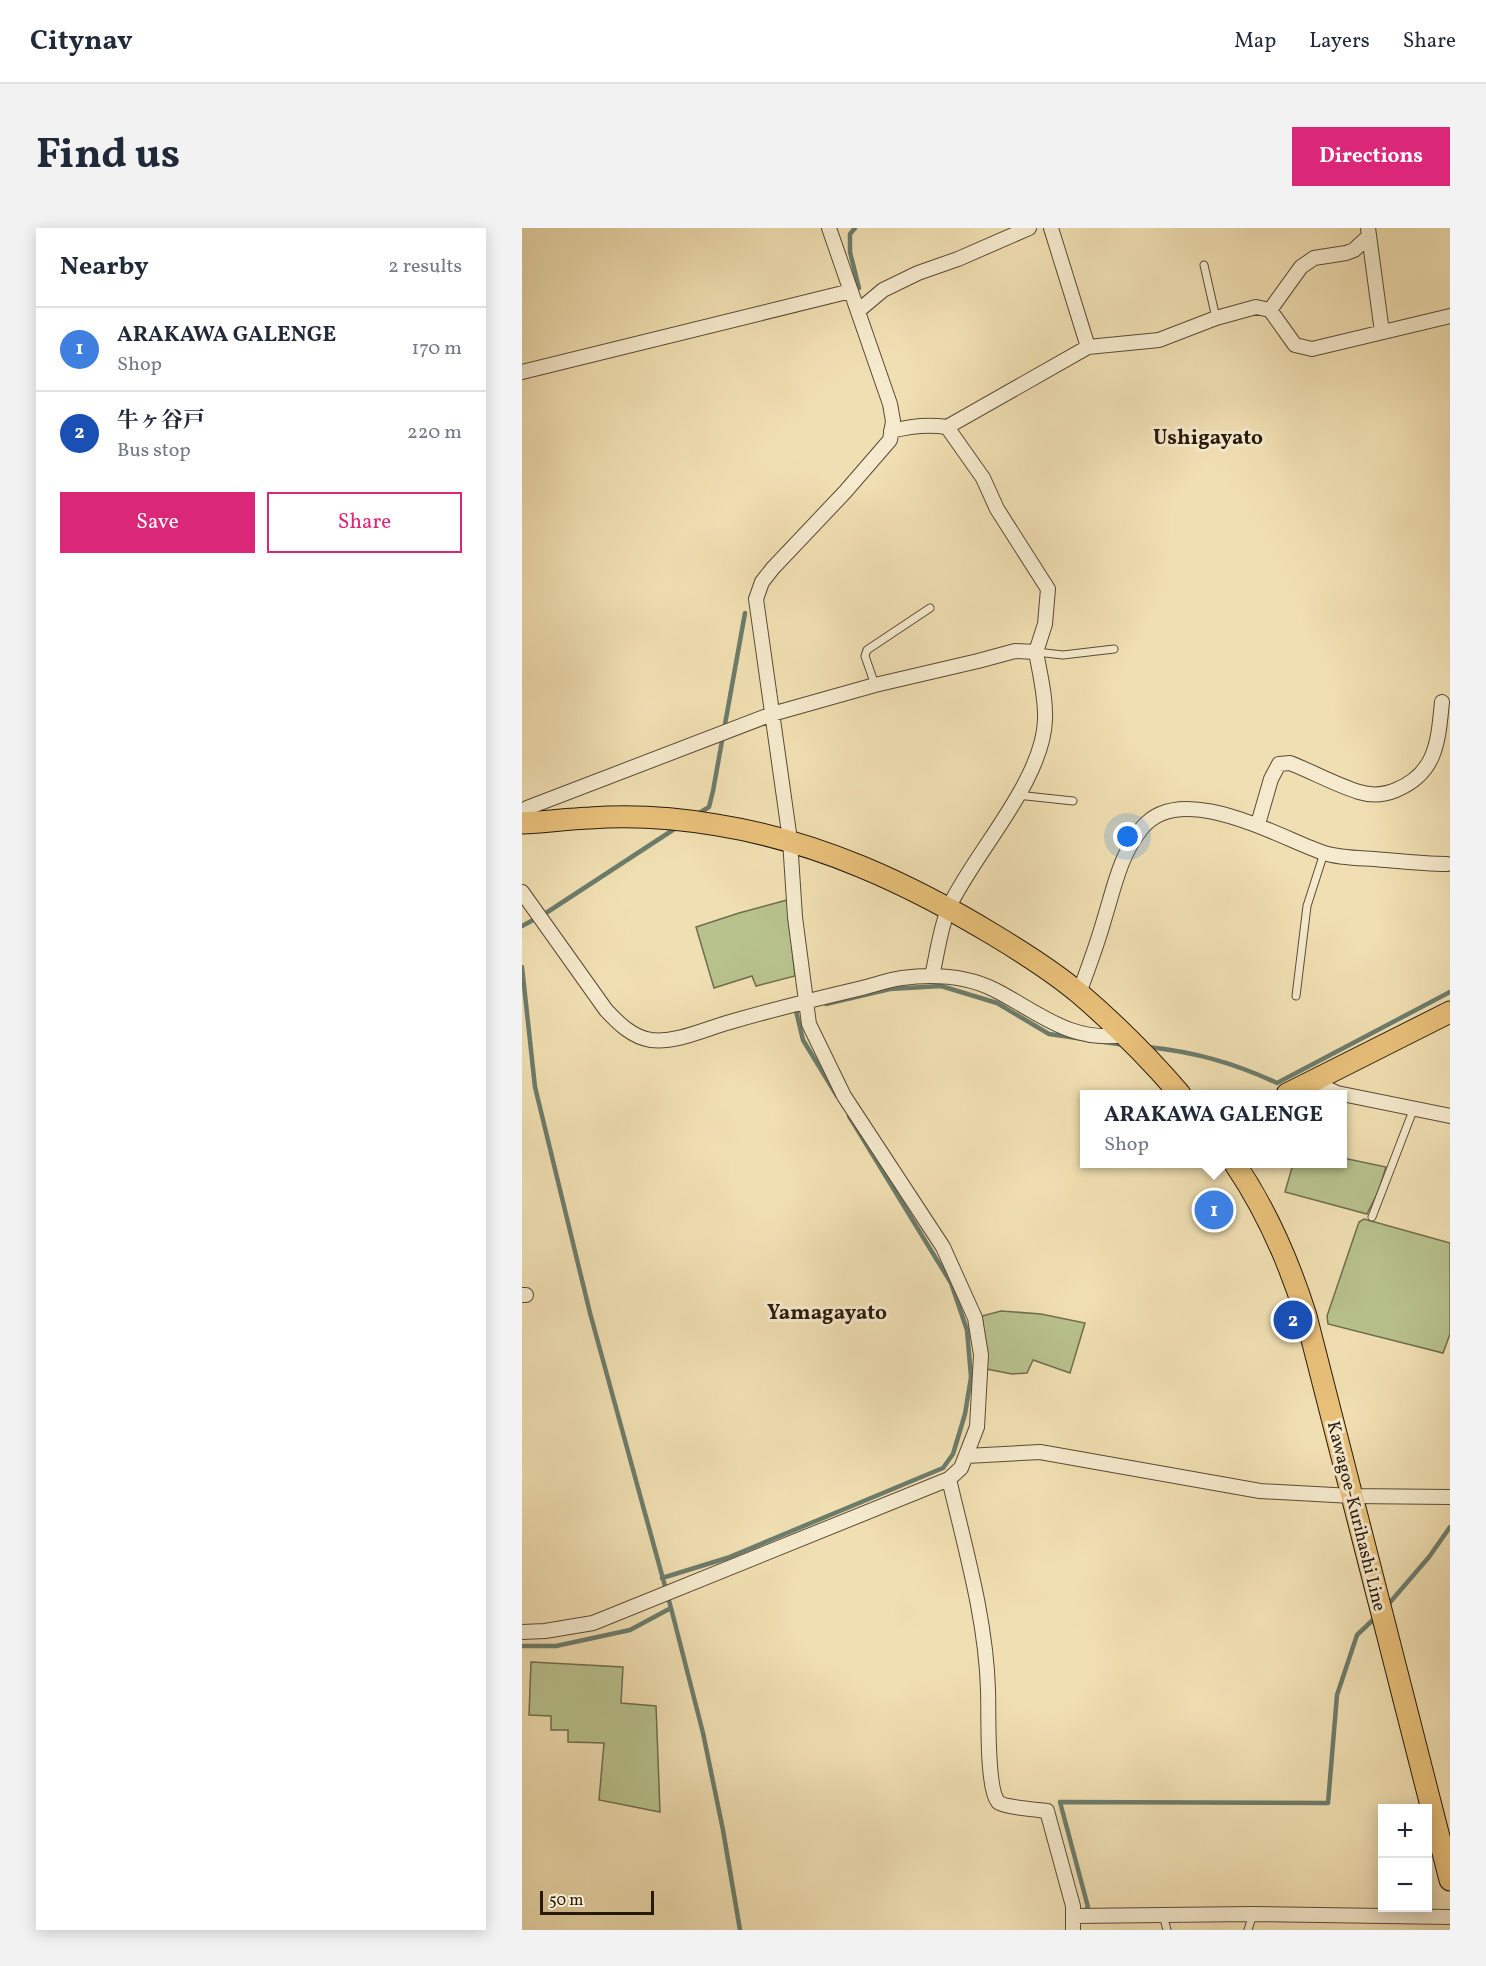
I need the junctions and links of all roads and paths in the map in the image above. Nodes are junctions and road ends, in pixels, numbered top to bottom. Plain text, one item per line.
1 (829, 228) edge
2 (1029, 228) edge
3 (1051, 228) edge
4 (1368, 233) edge
5 (1204, 266) dead end
6 (851, 291) junction
7 (1270, 310) junction
8 (858, 311) junction
9 (1450, 316) edge
10 (1216, 318) junction
11 (1382, 332) junction
12 (1088, 347) junction
13 (522, 372) edge
14 (947, 428) junction
15 (891, 431) junction
16 (930, 608) dead end
17 (1114, 649) dead end
18 (1036, 652) junction
19 (875, 685) junction
20 (1442, 702) dead end
21 (772, 714) junction
22 (1444, 732) edge
23 (1017, 795) junction
24 (1073, 801) dead end
25 (522, 813) edge
26 (522, 823) edge
27 (1258, 824) junction
28 (790, 840) junction
29 (1324, 853) junction
30 (1447, 864) dead end
31 (522, 892) edge
32 (949, 908) junction
33 (932, 976) junction
34 (1079, 993) junction
35 (1296, 996) dead end
36 (805, 1000) junction
37 (1450, 1012) edge
38 (1125, 1035) junction
39 (1311, 1081) junction
40 (1175, 1090) edge
41 (1296, 1090) edge
42 (1330, 1090) edge
43 (1347, 1095) edge
44 (1414, 1108) junction
45 (1450, 1116) edge
46 (1238, 1168) edge
47 (1371, 1218) dead end
48 (966, 1456) junction
49 (949, 1479) junction
50 (1352, 1496) junction
51 (1450, 1497) edge
52 (522, 1632) edge
53 (1450, 1880) edge
54 (1253, 1914) junction
55 (1073, 1916) junction
56 (1163, 1916) junction
57 (1450, 1917) edge
58 (1073, 1930) edge
59 (1167, 1930) edge
60 (1248, 1930) edge

1 - 6 street
2 - 8 street
3 - 12 street
4 - 7 street
4 - 11 street
5 - 10 lane
6 - 8 street
6 - 13 street
7 - 10 street
7 - 11 street
8 - 15 street
9 - 11 street
10 - 12 street
12 - 14 street
14 - 15 street
14 - 18 street
15 - 21 street
16 - 19 lane
17 - 18 lane
18 - 19 street
18 - 23 street
19 - 21 street
20 - 22 street
21 - 25 street
21 - 28 street
22 - 27 street
23 - 24 lane
23 - 32 street
26 - 28 main road
27 - 29 street
27 - 34 street
28 - 32 main road
28 - 36 street
29 - 30 street
29 - 35 lane
31 - 36 street
32 - 33 street
32 - 34 main road
33 - 36 street
33 - 38 street
34 - 38 main road
36 - 48 street
37 - 39 main road
38 - 40 main road
39 - 41 main road
39 - 42 street
43 - 44 street
44 - 45 street
44 - 47 lane
46 - 50 main road, Kawagoe-Kurihashi Line
48 - 49 street
48 - 50 street
49 - 52 street
49 - 55 street
50 - 51 street
50 - 53 main road, Kawagoe-Kurihashi Line
54 - 56 street
54 - 57 street
54 - 60 lane
55 - 56 street
55 - 58 street
56 - 59 lane

